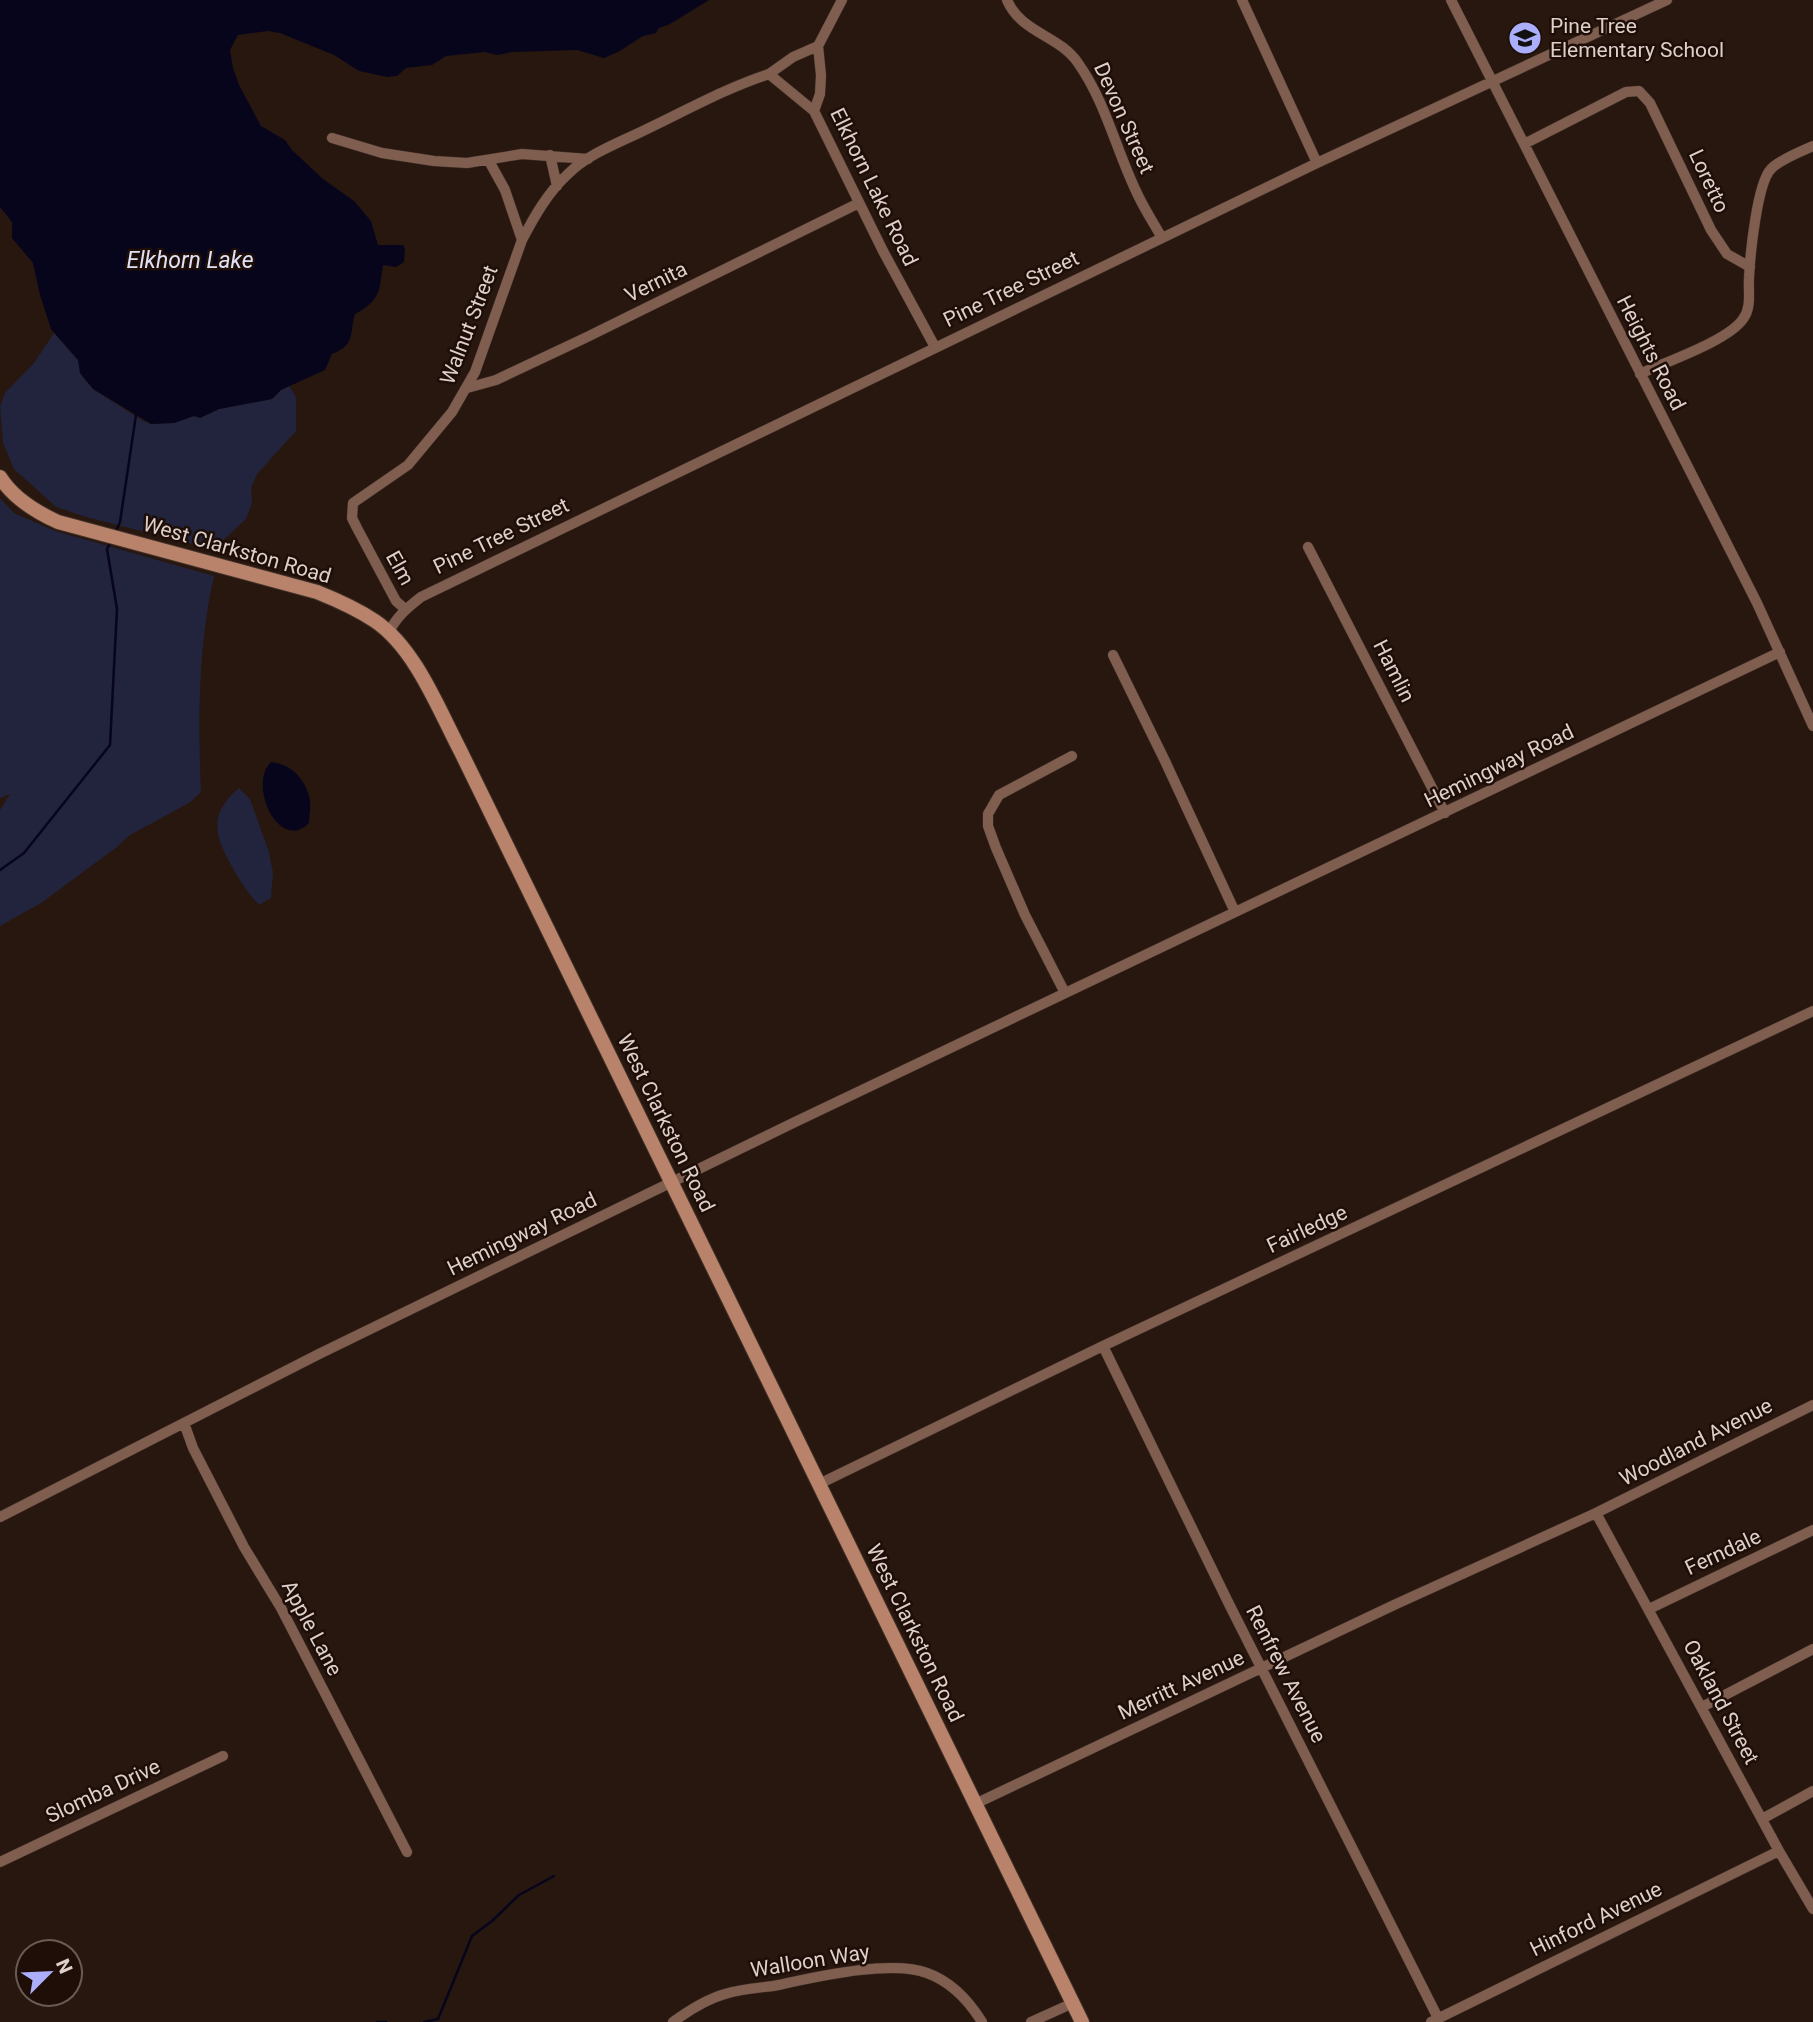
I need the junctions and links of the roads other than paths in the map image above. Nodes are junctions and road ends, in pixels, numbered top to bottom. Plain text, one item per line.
1 (842, 0) edge
2 (1007, 0) edge
3 (1242, 0) edge
4 (1451, 0) edge
5 (1667, 0) edge
6 (818, 46) junction
7 (769, 74) junction
8 (1492, 81) junction
9 (814, 111) junction
10 (332, 138) dead end
11 (1524, 144) junction
12 (1813, 146) edge
13 (550, 155) junction
14 (588, 159) junction
15 (489, 161) junction
16 (1317, 163) junction
17 (557, 186) junction
18 (859, 203) junction
19 (1162, 238) junction
20 (522, 240) junction
21 (1750, 267) junction
22 (935, 347) junction
23 (1640, 374) junction
24 (467, 388) junction
25 (0, 477) edge
26 (365, 544) joint
27 (1308, 547) dead end
28 (405, 609) junction
29 (388, 634) junction
30 (1780, 652) junction
31 (1113, 655) dead end
32 (1813, 725) edge
33 (1072, 757) dead end
34 (1445, 813) junction
35 (1235, 912) junction
36 (1065, 992) junction
37 (1813, 1011) edge
38 (672, 1182) junction
39 (1103, 1346) junction
40 (1813, 1405) edge
41 (184, 1423) junction
42 (819, 1484) junction
43 (1596, 1513) junction
44 (0, 1517) edge
45 (1813, 1530) edge
46 (1649, 1609) junction
47 (1813, 1649) edge
48 (1263, 1668) junction
49 (1702, 1707) junction
50 (223, 1756) dead end
51 (1813, 1791) edge
52 (975, 1804) junction
53 (1762, 1819) junction
54 (407, 1852) dead end
55 (1779, 1852) junction
56 (0, 1862) edge
57 (1813, 1909) edge
58 (1073, 2003) junction
59 (1434, 2020) edge
60 (673, 2022) edge
61 (982, 2022) edge
62 (1031, 2022) edge
63 (1082, 2022) edge

1 - 6 street
2 - 19 street, Devon Street
3 - 16 street
4 - 8 street, Heights Road
5 - 8 street, Pine Tree Street
6 - 7 street, Walnut Street
6 - 9 street, Elkhorn Lake Road
7 - 9 street
7 - 14 street, Walnut Street
8 - 11 street, Heights Road
8 - 16 street, Pine Tree Street
9 - 18 street, Elkhorn Lake Road
10 - 15 street
11 - 21 street, Loretto
11 - 23 street, Heights Road
12 - 21 street
13 - 14 street
13 - 15 street
13 - 17 street
14 - 17 street, Walnut Street
15 - 20 street
16 - 19 street, Pine Tree Street
17 - 20 street, Walnut Street
18 - 22 street, Elkhorn Lake Road
18 - 24 street, Vernita
19 - 22 street, Pine Tree Street
20 - 24 street, Walnut Street
21 - 23 street
22 - 28 street, Pine Tree Street
23 - 30 street, Heights Road
24 - 26 street, Walnut Street
25 - 29 main road, West Clarkston Road
26 - 28 street, Elm
27 - 34 street, Hamlin
28 - 29 street, Pine Tree Street
29 - 38 main road, West Clarkston Road
30 - 32 street, Heights Road
30 - 34 street, Hemingway Road
31 - 35 street
33 - 36 street
34 - 35 street, Hemingway Road
35 - 36 street, Hemingway Road
36 - 38 street, Hemingway Road
37 - 39 street, Fairledge
38 - 41 street, Hemingway Road
38 - 42 main road, West Clarkston Road
39 - 42 street, Fairledge
39 - 48 street, Renfrew Avenue
40 - 43 street, Woodland Avenue
41 - 44 street, Hemingway Road
41 - 54 street, Apple Lane
42 - 52 main road, West Clarkston Road
43 - 46 street, Oakland Street
43 - 48 street, Merritt Avenue
45 - 46 street, Ferndale
46 - 49 street, Oakland Street
47 - 49 street
48 - 52 street, Merritt Avenue
48 - 59 street, Renfrew Avenue
49 - 53 street, Oakland Street
50 - 56 street, Slomba Drive
51 - 53 street
52 - 58 main road, West Clarkston Road
53 - 55 street, Oakland Street
55 - 57 street, Oakland Street
55 - 59 street, Hinford Avenue
58 - 62 street
58 - 63 main road, West Clarkston Road
60 - 61 street, Walloon Way

